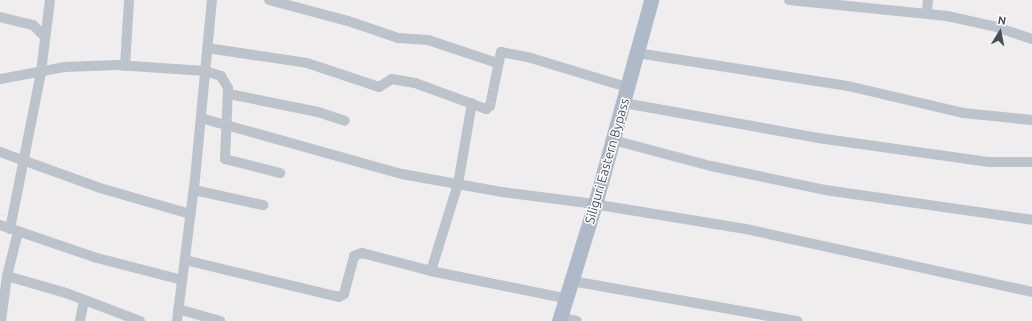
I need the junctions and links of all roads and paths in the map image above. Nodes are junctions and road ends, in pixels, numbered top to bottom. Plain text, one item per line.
1 (50, 0) edge
2 (128, 0) edge
3 (212, 0) edge
4 (269, 0) edge
5 (642, 0) edge
6 (652, 0) edge
7 (788, 0) edge
8 (928, 0) edge
9 (927, 14) junction
10 (0, 17) edge
11 (45, 37) junction
12 (1032, 39) edge
13 (208, 48) junction
14 (637, 53) junction
15 (497, 63) junction
16 (125, 66) junction
17 (205, 71) junction
18 (41, 72) junction
19 (0, 79) edge
20 (620, 85) junction
21 (229, 94) junction
22 (472, 103) junction
23 (624, 103) junction
24 (201, 118) junction
25 (1032, 120) edge
26 (345, 121) dead end
27 (226, 125) junction
28 (612, 140) junction
29 (0, 152) edge
30 (24, 160) junction
31 (1032, 162) edge
32 (280, 173) dead end
33 (458, 184) junction
34 (194, 190) junction
35 (591, 204) junction
36 (263, 205) dead end
37 (190, 214) junction
38 (1032, 220) edge
39 (0, 226) edge
40 (14, 230) junction
41 (184, 260) junction
42 (431, 271) junction
43 (8, 276) junction
44 (182, 280) junction
45 (572, 281) junction
46 (1032, 292) edge
47 (559, 297) junction
48 (84, 300) junction
49 (178, 309) junction
50 (557, 320) edge
51 (2, 321) edge
52 (80, 321) edge
53 (140, 321) edge
54 (177, 321) edge
55 (220, 321) edge
56 (577, 321) edge
57 (797, 321) edge

1 - 11 street
2 - 16 street
3 - 13 street
4 - 15 street
5 - 20 main road, Siliguri Eastern Bypass
6 - 14 main road, Siliguri Eastern Bypass
7 - 9 street
8 - 9 street
9 - 12 street
10 - 11 street
11 - 18 street
13 - 17 street
13 - 22 street
14 - 23 main road, Siliguri Eastern Bypass
14 - 25 street
15 - 20 street
15 - 22 street
16 - 17 street
16 - 18 street
17 - 21 street
17 - 24 street
18 - 19 street
18 - 30 street
20 - 35 main road, Siliguri Eastern Bypass
21 - 26 street
21 - 27 street
22 - 33 street
23 - 28 main road, Siliguri Eastern Bypass
23 - 31 street
24 - 27 street
24 - 34 street
27 - 32 street
27 - 33 street
28 - 35 main road, Siliguri Eastern Bypass
28 - 38 street
29 - 30 street
30 - 37 street
30 - 40 street
33 - 35 street
33 - 42 street
34 - 36 street
34 - 37 street
35 - 45 main road, Siliguri Eastern Bypass
35 - 46 street
35 - 47 main road, Siliguri Eastern Bypass
37 - 41 street
39 - 40 street
40 - 43 street
40 - 44 street
41 - 42 street
41 - 44 street
42 - 47 street
43 - 48 street
43 - 51 street
44 - 49 street
45 - 50 main road, Siliguri Eastern Bypass
45 - 57 street
47 - 50 main road, Siliguri Eastern Bypass
48 - 52 street
48 - 53 street
49 - 54 street
49 - 55 street
50 - 56 street

